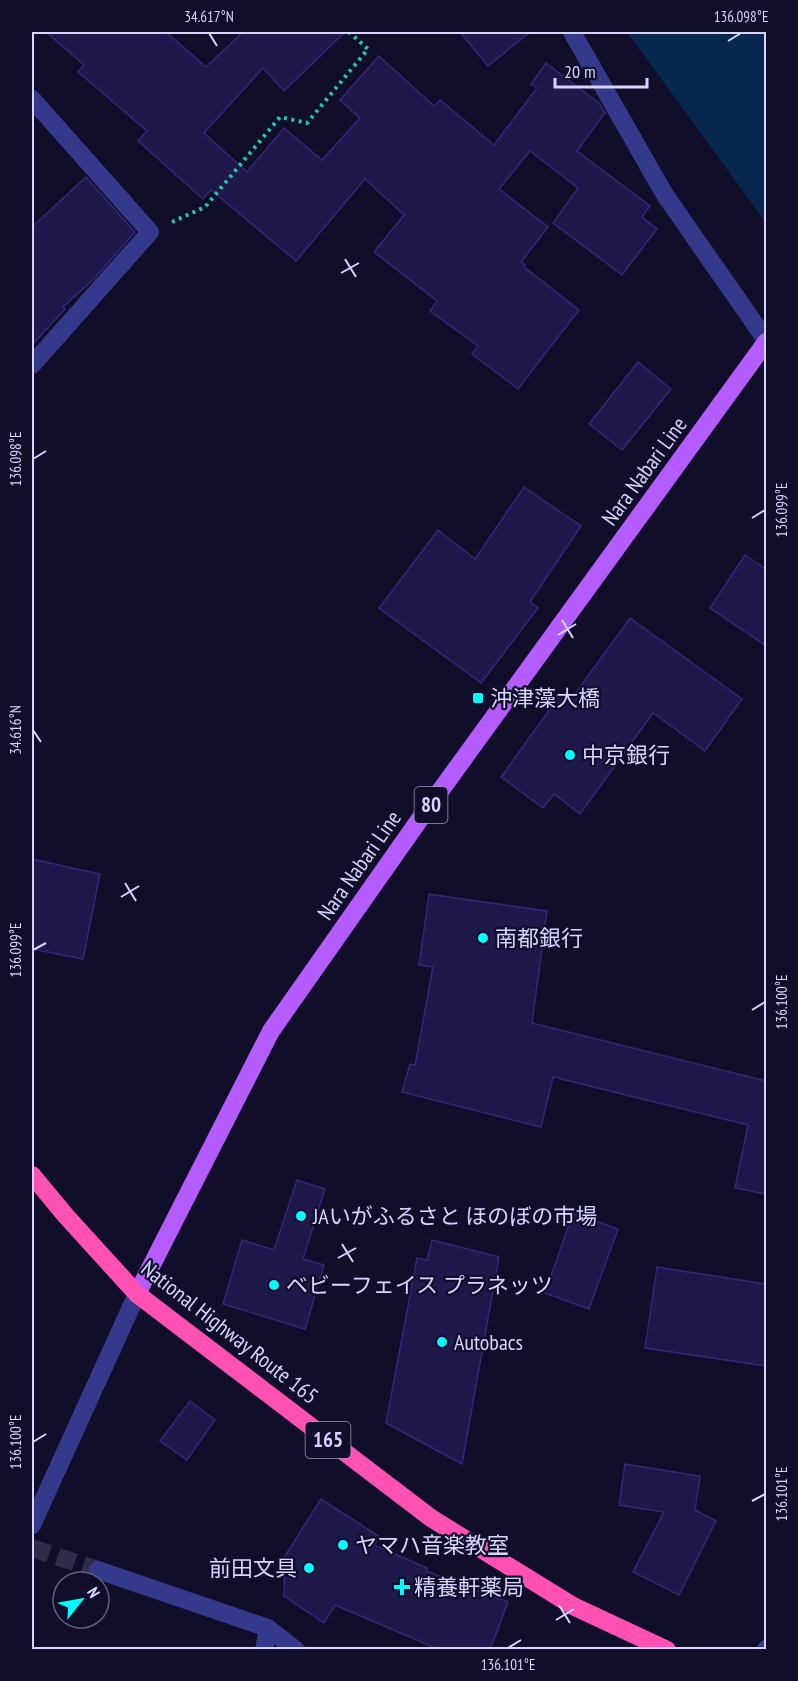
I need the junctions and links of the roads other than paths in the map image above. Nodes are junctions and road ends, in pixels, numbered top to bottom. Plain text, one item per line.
1 (572, 32) edge
2 (32, 99) edge
3 (766, 341) edge
4 (32, 365) edge
5 (32, 1175) edge
6 (137, 1294) junction
7 (32, 1525) edge
8 (111, 1574) tunnel mouth
9 (268, 1628) junction
10 (264, 1650) edge
11 (296, 1650) edge
12 (666, 1650) edge

1 - 3 street
2 - 4 street
3 - 6 main road, Nara Nabari Line / 80
5 - 6 highway, National Highway Route 165 / 165
6 - 7 street
6 - 12 highway, National Highway Route 165 / 165
8 - 9 street
9 - 10 street
9 - 11 street

